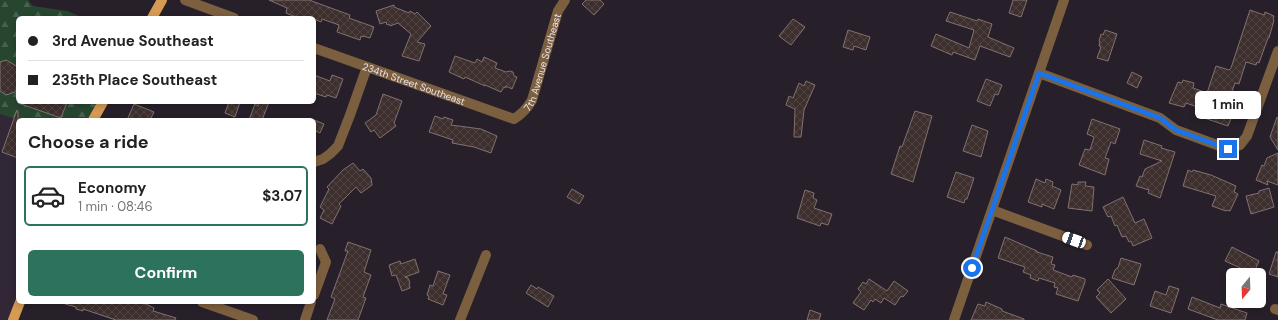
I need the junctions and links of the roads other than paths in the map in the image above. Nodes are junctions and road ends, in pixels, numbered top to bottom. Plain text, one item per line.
1 (162, 0) edge
2 (185, 0) edge
3 (565, 0) edge
4 (1064, 0) edge
5 (153, 16) edge
6 (229, 16) edge
7 (316, 49) edge
8 (1278, 51) edge
9 (367, 67) junction
10 (1039, 73) junction
11 (102, 104) edge
12 (94, 118) edge
13 (514, 119) joint
14 (318, 160) edge
15 (992, 210) junction
16 (1087, 245) dead end
17 (320, 249) dead end
18 (486, 255) dead end
19 (316, 289) edge
20 (19, 304) edge
21 (208, 304) edge
22 (310, 304) edge
23 (13, 320) edge
24 (252, 320) edge
25 (305, 320) edge
26 (460, 320) edge
27 (954, 320) edge

1 - 5 main road
2 - 6 street
3 - 13 street, 7th Avenue Southeast
4 - 10 street
7 - 9 street, 234th Street Southeast
8 - 10 street
9 - 13 street, 234th Street Southeast
9 - 14 street
10 - 15 street
11 - 12 main road
15 - 16 street
15 - 27 street
17 - 19 street
18 - 26 street
20 - 23 main road
21 - 24 street
22 - 25 street

